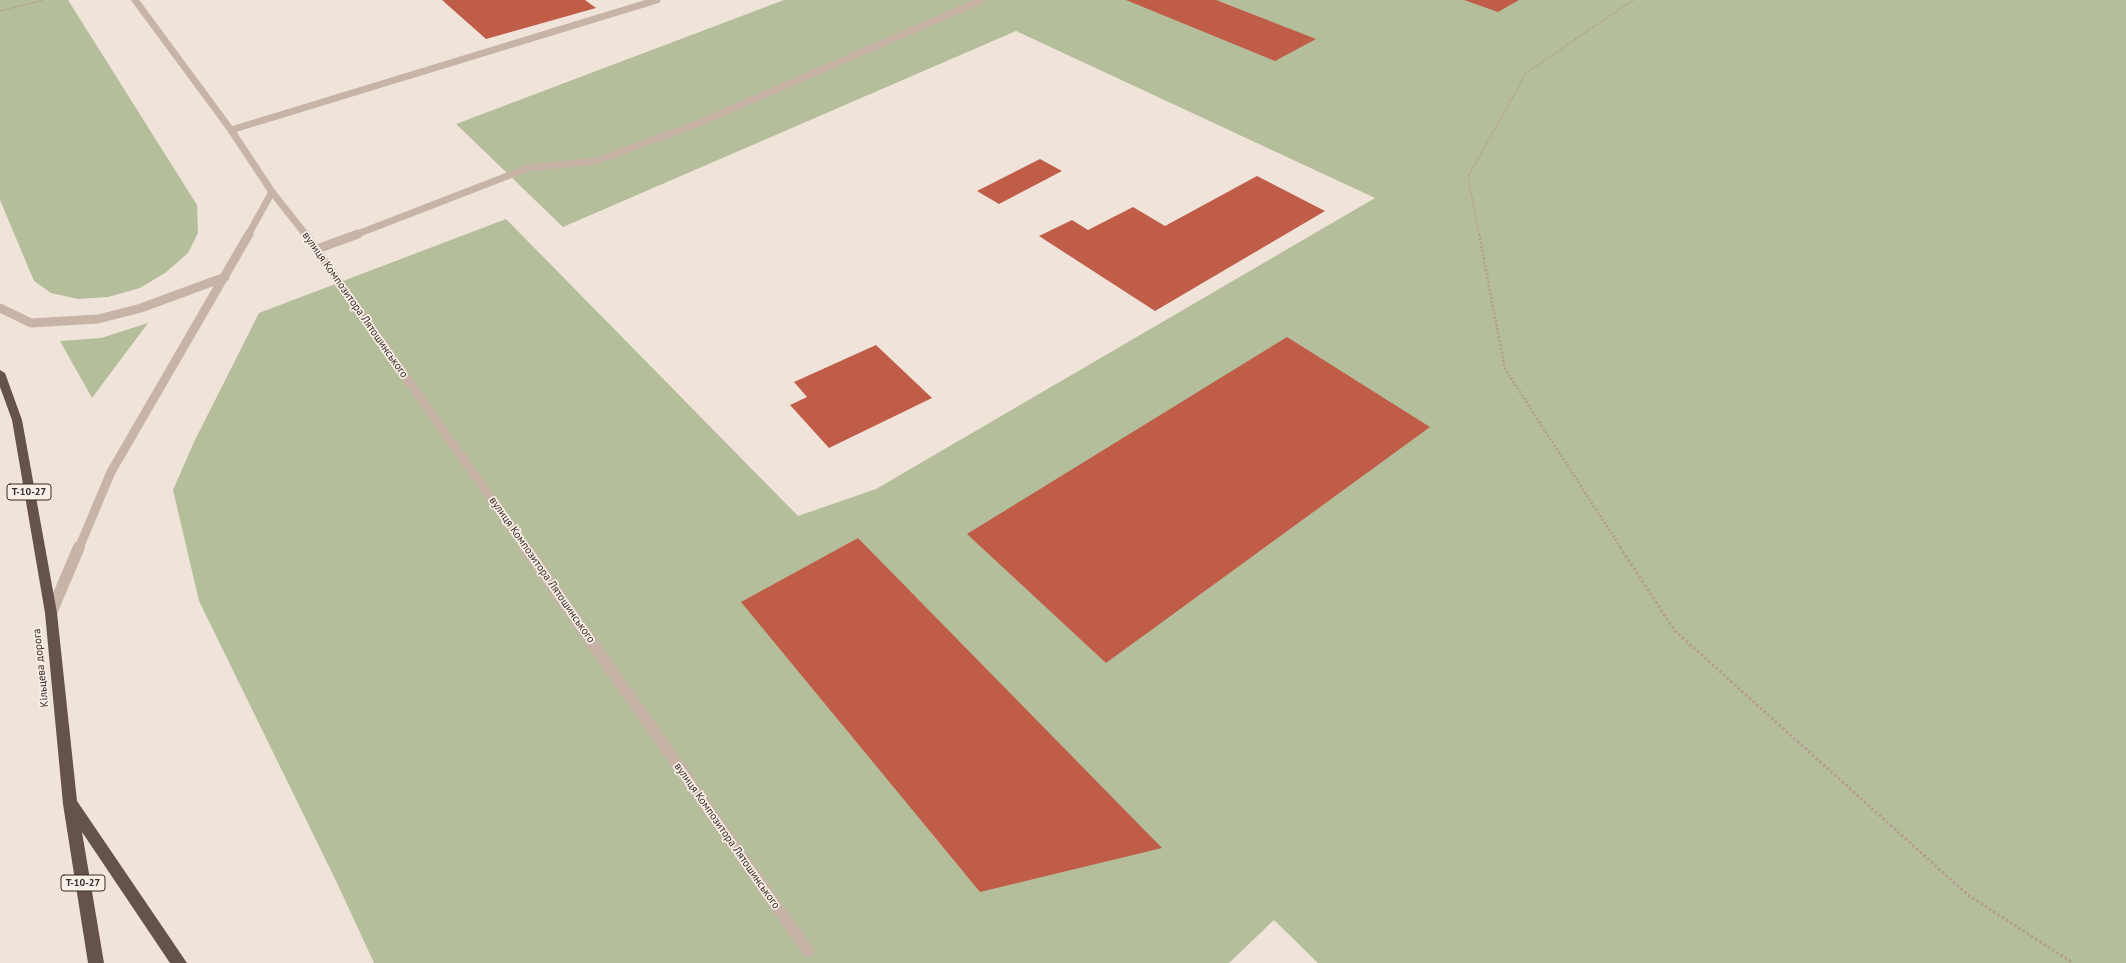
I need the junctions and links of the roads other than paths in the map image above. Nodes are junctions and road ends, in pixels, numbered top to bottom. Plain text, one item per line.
1 (135, 0) edge
2 (657, 0) edge
3 (982, 0) edge
4 (231, 130) junction
5 (272, 192) junction
6 (317, 249) junction
7 (225, 278) junction
8 (0, 308) edge
9 (0, 373) edge
10 (51, 613) junction
11 (70, 804) junction
12 (808, 951) dead end
13 (96, 963) edge
14 (179, 963) edge

1 - 4 street, вулиця Композитора Лятошинського
2 - 4 street
3 - 6 street
4 - 5 street, вулиця Композитора Лятошинського
5 - 6 street, вулиця Композитора Лятошинського
5 - 7 street
6 - 12 street, вулиця Композитора Лятошинського
7 - 8 street
7 - 10 street
9 - 10 highway, Кільцева дорога / Т-10-27
10 - 11 highway, Кільцева дорога / Т-10-27
11 - 13 highway, Кільцева дорога / Т-10-27
11 - 14 highway

